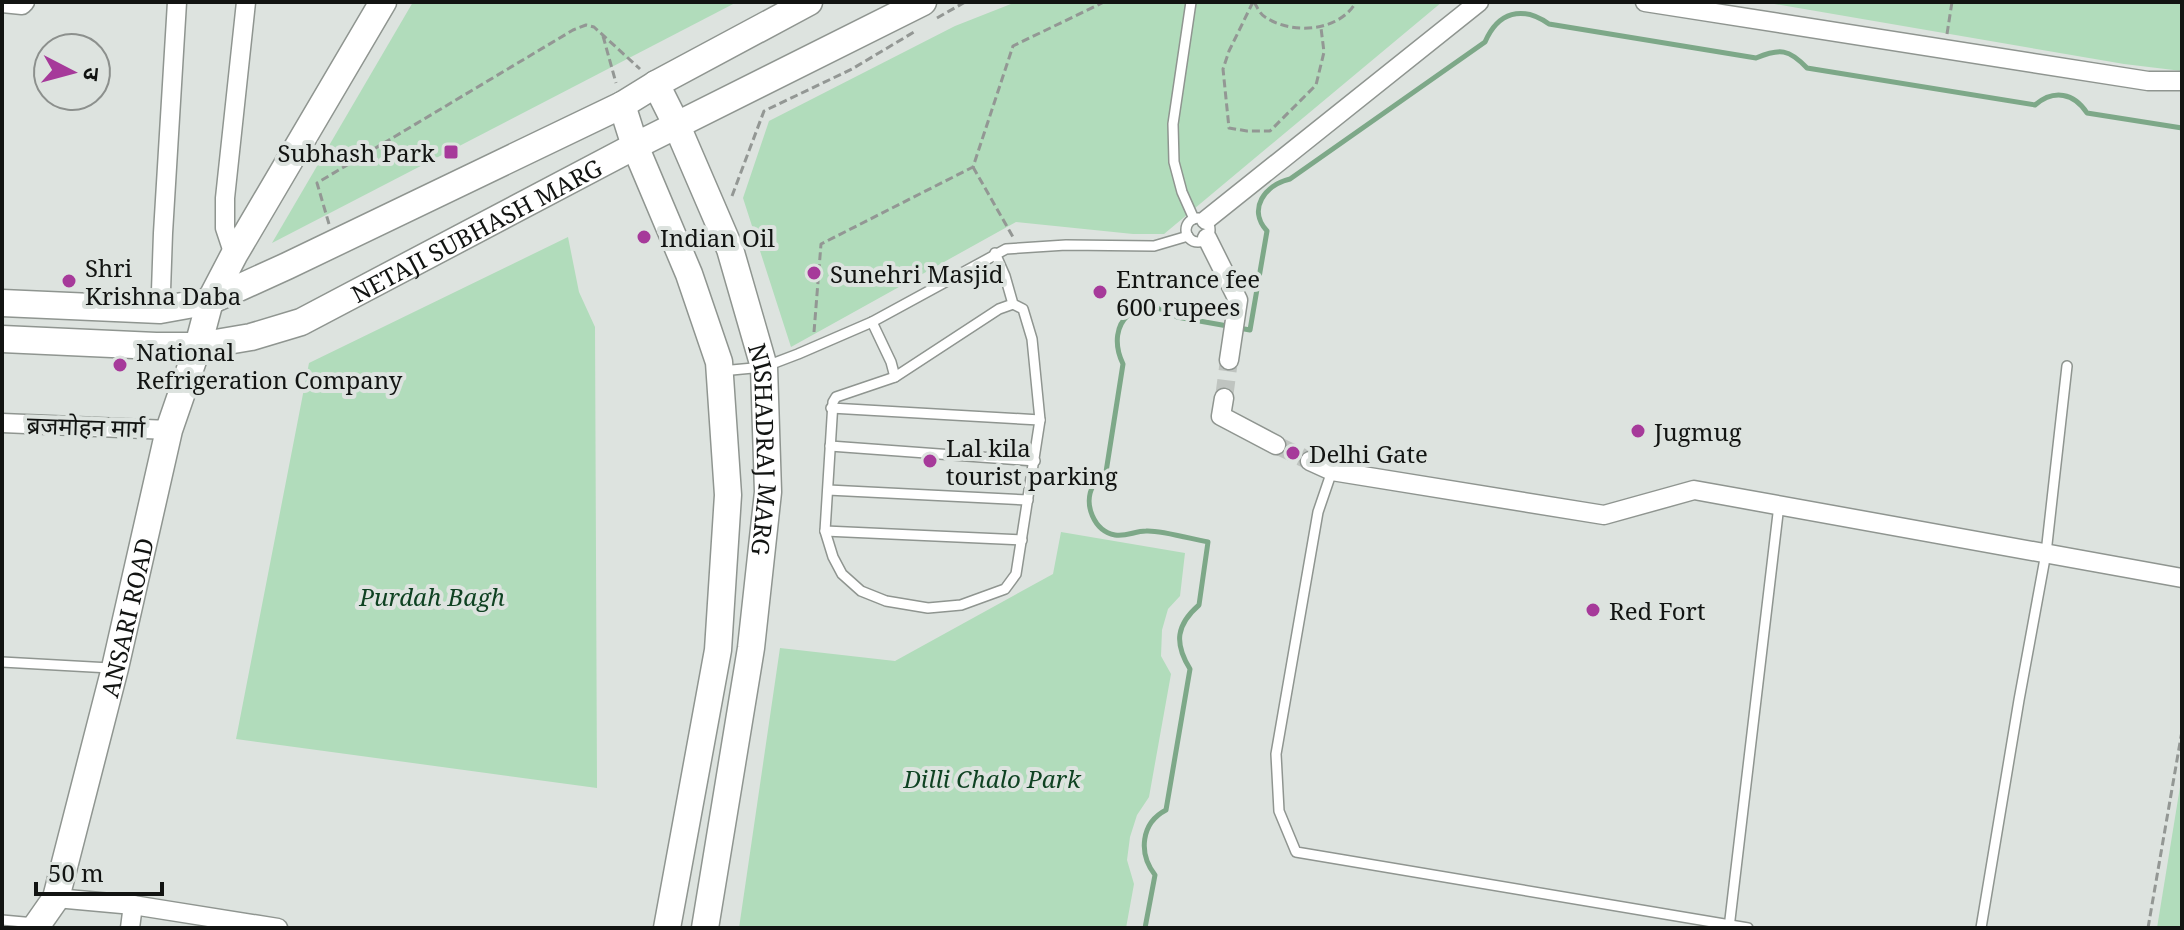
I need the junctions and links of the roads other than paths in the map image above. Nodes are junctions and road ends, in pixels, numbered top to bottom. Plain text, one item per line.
1 (25, 2) edge
2 (177, 2) edge
3 (246, 2) edge
4 (383, 2) edge
5 (809, 2) edge
6 (1191, 2) edge
7 (1479, 2) edge
8 (1645, 2) edge
9 (2, 3) edge
10 (925, 13) edge
11 (2182, 81) edge
12 (656, 84) junction
13 (622, 105) junction
14 (677, 126) junction
15 (635, 146) junction
16 (1199, 228) junction
17 (995, 253) junction
18 (234, 255) junction
19 (161, 291) dead end
20 (210, 301) junction
21 (2, 303) edge
22 (1013, 304) junction
23 (872, 322) junction
24 (2, 339) edge
25 (198, 346) junction
26 (1230, 352) tunnel mouth
27 (2067, 366) dead end
28 (764, 367) junction
29 (720, 371) junction
30 (895, 377) junction
31 (1224, 398) tunnel mouth
32 (831, 408) junction
33 (1040, 420) junction
34 (2, 423) edge
35 (169, 430) junction
36 (1276, 445) tunnel mouth
37 (830, 446) junction
38 (1035, 461) junction
39 (1310, 461) tunnel mouth
40 (1332, 471) junction
41 (828, 490) junction
42 (1028, 500) junction
43 (1779, 505) junction
44 (825, 531) junction
45 (1022, 540) junction
46 (2046, 553) junction
47 (2182, 578) edge
48 (2, 662) edge
49 (115, 668) junction
50 (56, 898) junction
51 (133, 905) junction
52 (2, 920) edge
53 (37, 926) edge
54 (254, 926) edge
55 (1729, 927) edge
56 (130, 928) edge
57 (278, 928) edge
58 (667, 928) edge
59 (705, 928) edge
60 (1748, 928) edge
61 (1981, 928) edge

1 - 9 street
2 - 19 street
3 - 18 street
4 - 18 main road, ANSARI ROAD
5 - 12 main road, NETAJI SUBHASH MARG
6 - 16 lane
7 - 16 street
8 - 11 street
10 - 14 main road, NETAJI SUBHASH MARG
12 - 13 main road, NETAJI SUBHASH MARG
12 - 14 main road, NISHADRAJ MARG
13 - 15 main road, NISHADRAJ MARG
13 - 20 main road, NETAJI SUBHASH MARG
14 - 15 main road, NETAJI SUBHASH MARG
14 - 28 main road, NISHADRAJ MARG
15 - 25 main road, NETAJI SUBHASH MARG
15 - 29 main road, NISHADRAJ MARG
16 - 17 lane
16 - 26 street
17 - 22 lane
17 - 23 lane
18 - 20 main road, ANSARI ROAD
20 - 21 main road, NETAJI SUBHASH MARG
20 - 25 main road, ANSARI ROAD
22 - 30 lane
22 - 33 lane
23 - 28 lane
23 - 30 lane
24 - 25 main road, NETAJI SUBHASH MARG
25 - 35 main road, ANSARI ROAD
27 - 46 lane
28 - 29 lane
28 - 59 main road, NISHADRAJ MARG
29 - 58 main road, NISHADRAJ MARG
30 - 32 lane
31 - 36 street
32 - 33 lane
32 - 37 lane
33 - 38 lane
34 - 35 street, ब्रजमोहन मार्ग
35 - 49 main road, ANSARI ROAD
37 - 38 lane
37 - 41 lane
38 - 42 lane
39 - 40 street
40 - 43 street
40 - 55 lane
41 - 42 lane
41 - 44 lane
42 - 45 lane
43 - 46 street
43 - 55 lane
44 - 45 lane
44 - 45 lane
46 - 47 street
46 - 61 lane
48 - 49 lane
49 - 50 main road, ANSARI ROAD
50 - 51 street
50 - 53 main road, ANSARI ROAD
51 - 54 street
51 - 56 street
52 - 53 lane
54 - 57 street
55 - 60 lane

